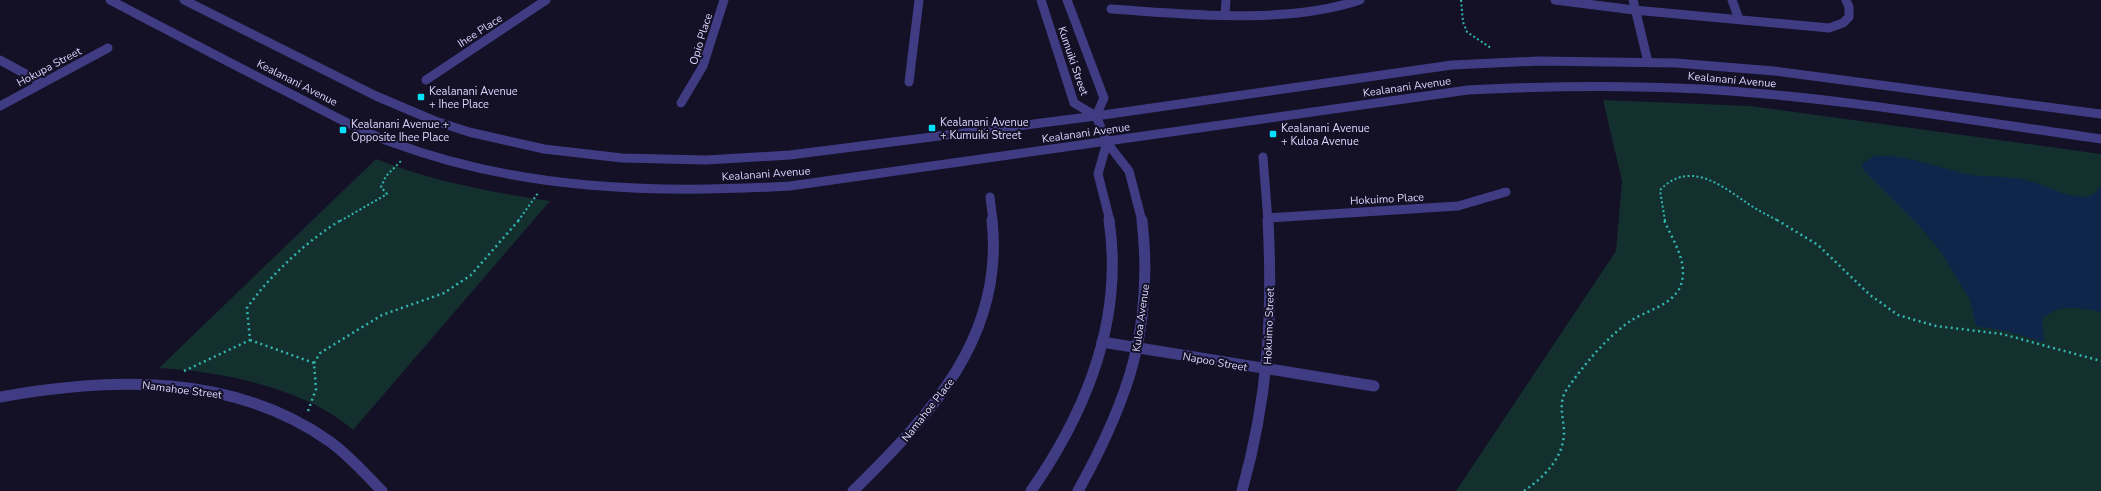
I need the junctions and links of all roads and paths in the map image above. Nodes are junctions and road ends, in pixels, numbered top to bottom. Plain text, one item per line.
1 (110, 0) edge
2 (184, 0) edge
3 (546, 0) edge
4 (724, 0) edge
5 (919, 0) edge
6 (1041, 0) edge
7 (1067, 0) edge
8 (1226, 0) edge
9 (1360, 0) edge
10 (1461, 0) edge
11 (1555, 0) edge
12 (1632, 0) edge
13 (1732, 0) edge
14 (1846, 0) edge
15 (1111, 9) dead end
16 (1634, 10) junction
17 (1226, 15) junction
18 (1739, 19) junction
19 (108, 48) dead end
20 (0, 60) edge
21 (1499, 62) junction
22 (1648, 62) junction
23 (426, 80) dead end
24 (910, 82) dead end
25 (42, 83) junction
26 (681, 103) dead end
27 (0, 106) edge
28 (2101, 114) edge
29 (1096, 116) junction
30 (2101, 139) edge
31 (1107, 142) junction
32 (412, 150) junction
33 (1263, 157) dead end
34 (546, 182) junction
35 (1506, 192) dead end
36 (990, 197) dead end
37 (1268, 218) junction
38 (250, 340) junction
39 (1102, 342) junction
40 (1138, 349) junction
41 (2101, 361) edge
42 (314, 363) junction
43 (1268, 370) junction
44 (171, 386) junction
45 (1374, 386) dead end
46 (0, 397) edge
47 (302, 424) junction
48 (382, 491) edge
49 (853, 491) edge
50 (1031, 491) edge
51 (1078, 491) edge
52 (1242, 491) edge
53 (1524, 491) edge

1 - 32 street, Kealanani Avenue
2 - 29 street, Kealanani Avenue
3 - 23 street, Ihee Place
4 - 26 street, Opio Place
5 - 24 street
6 - 29 street, Kumuiki Street
7 - 29 street, Kumuiki Street
8 - 17 street
9 - 17 street
10 - 21 path
11 - 16 street
12 - 16 street
13 - 18 street
14 - 18 street
15 - 17 street
16 - 18 street
16 - 22 street
19 - 25 street, Hokupa Street
20 - 25 street
21 - 22 street, Kealanani Avenue
21 - 29 street, Kealanani Avenue
22 - 28 street, Kealanani Avenue
25 - 27 street, Hokupa Street
29 - 31 street, Kuloa Avenue
30 - 31 street, Kealanani Avenue
31 - 34 street, Kealanani Avenue
31 - 39 street
31 - 40 street, Kuloa Avenue
32 - 34 street, Kealanani Avenue
32 - 38 path
33 - 37 street, Hokuimo Street
34 - 42 path
35 - 37 street, Hokuimo Place
36 - 49 street, Namahoe Place
37 - 43 street, Hokuimo Street
38 - 42 path
38 - 44 path
39 - 40 street, Napoo Street
39 - 50 street
40 - 43 street, Napoo Street
40 - 51 street, Kuloa Avenue
41 - 53 path
42 - 47 path
43 - 45 street, Napoo Street
43 - 52 street, Hokuimo Street
44 - 46 street, Namahoe Street
44 - 47 street, Namahoe Street
47 - 48 street, Namahoe Street

